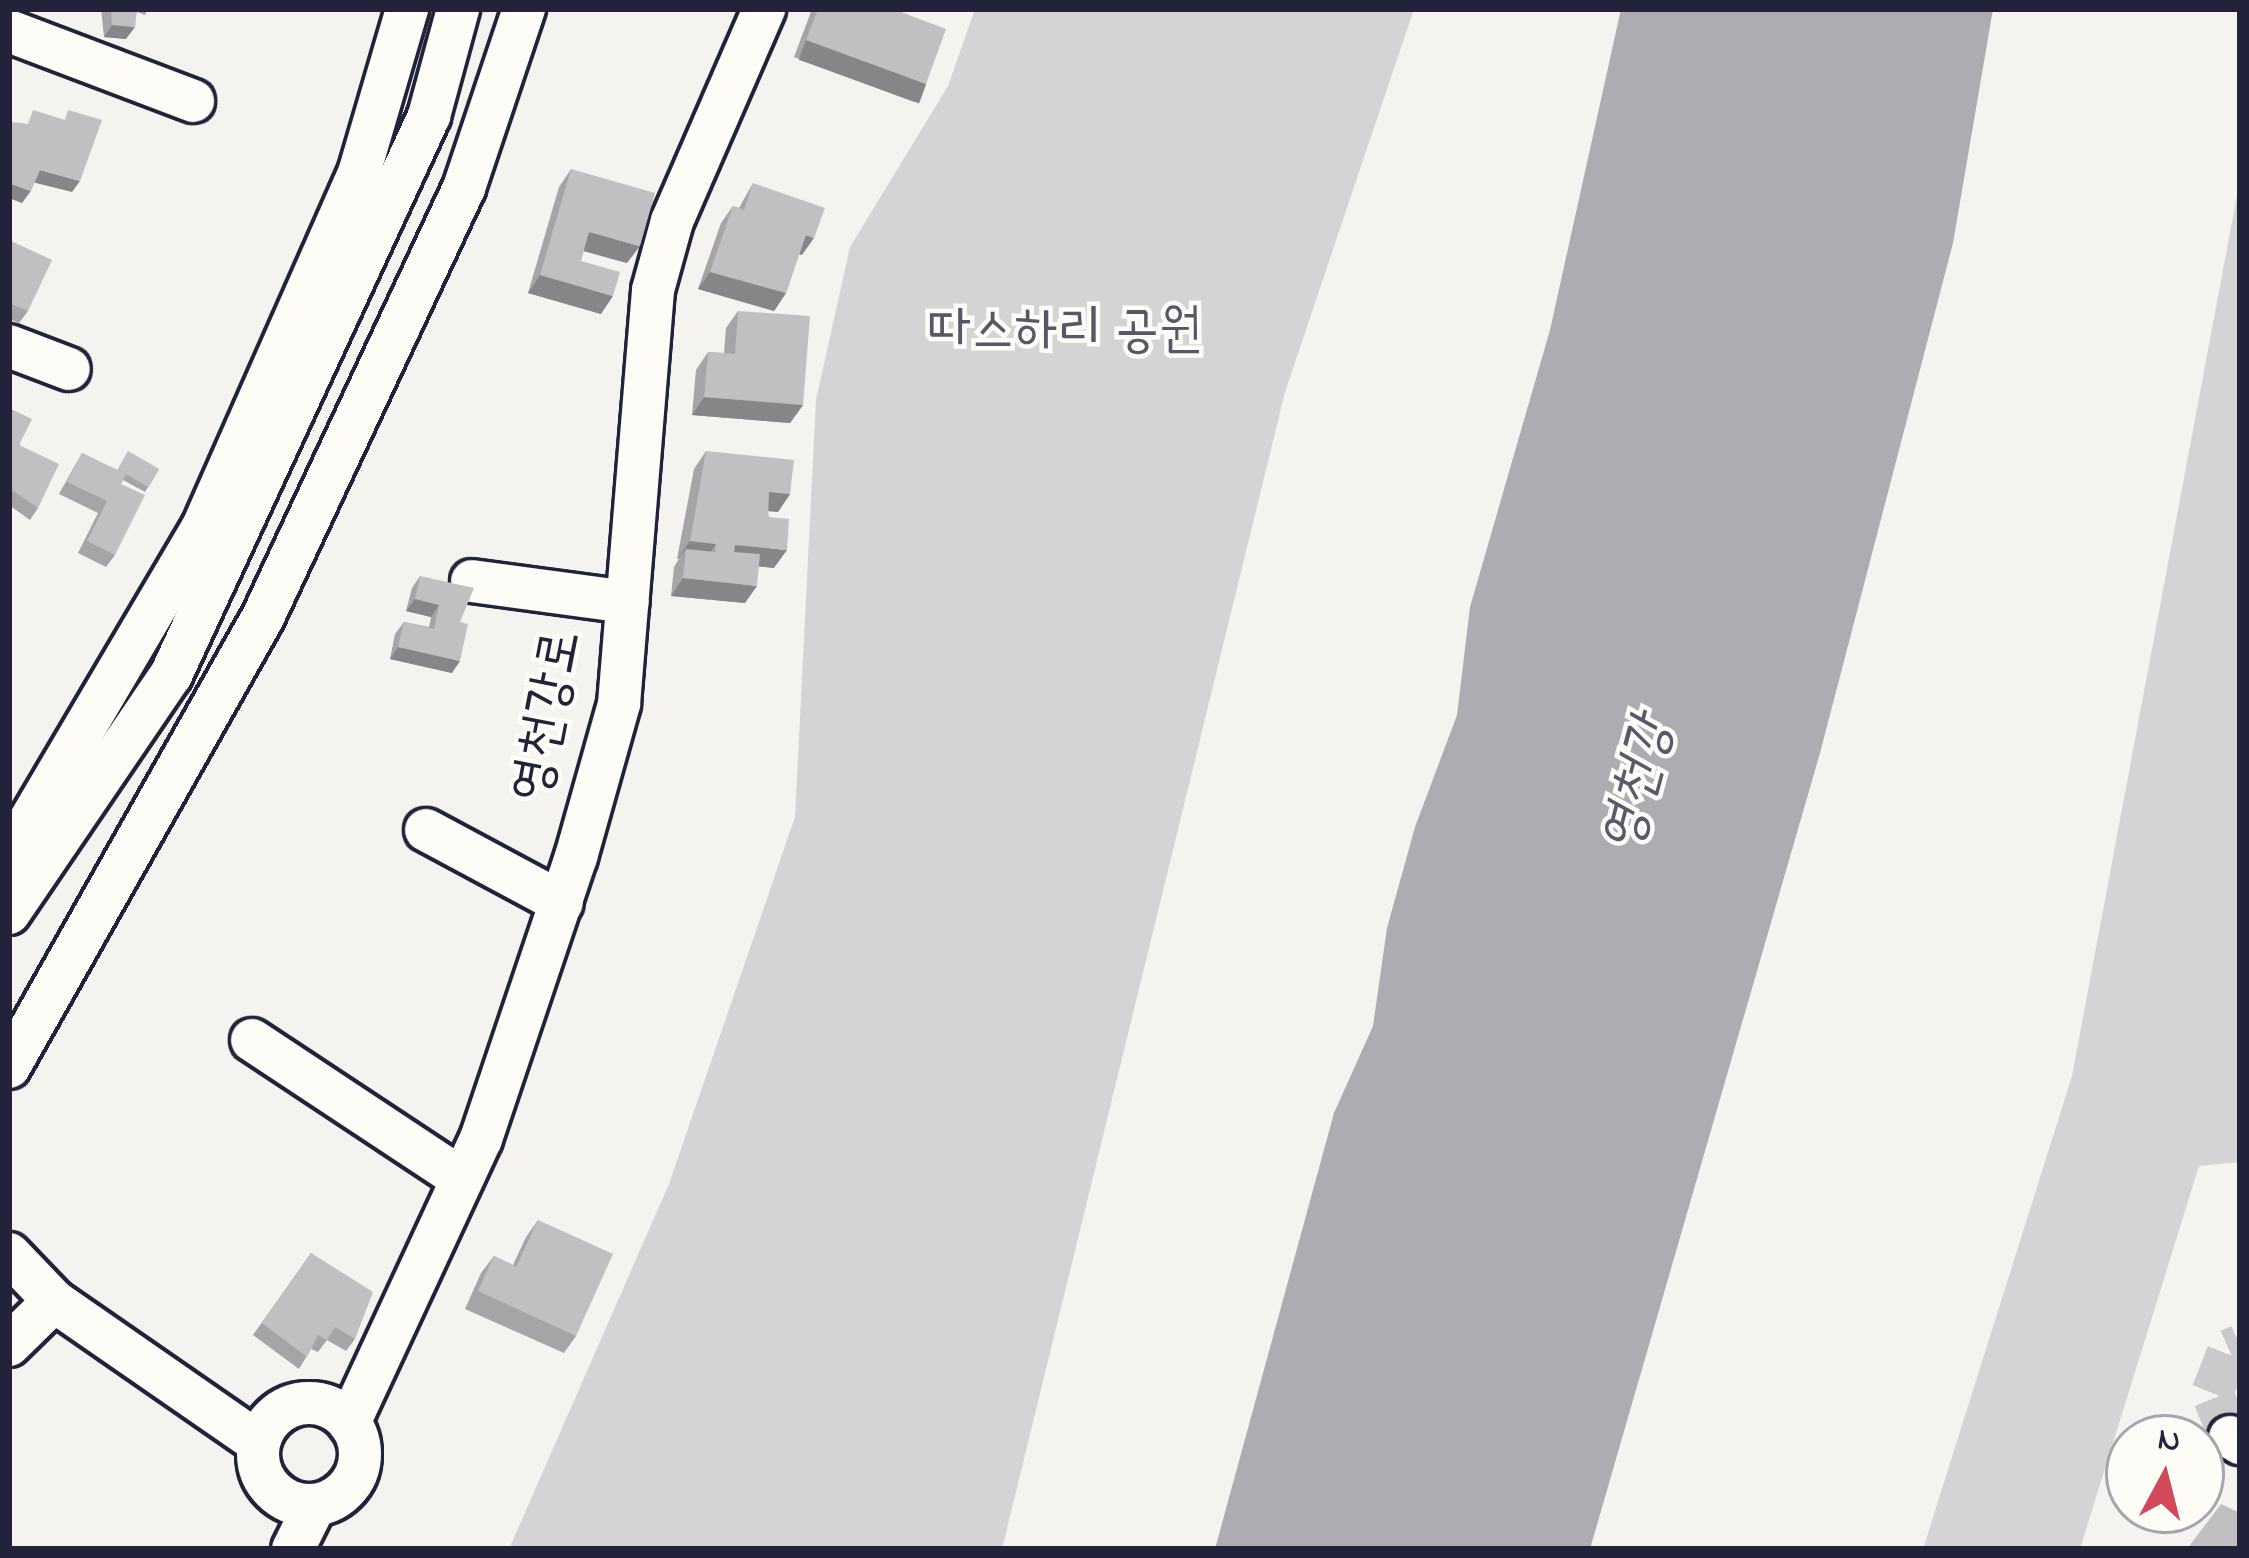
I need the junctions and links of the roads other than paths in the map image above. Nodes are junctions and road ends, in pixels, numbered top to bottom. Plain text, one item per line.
1 (407, 9) edge
2 (458, 9) edge
3 (524, 9) edge
4 (764, 9) edge
5 (9, 31) edge
6 (194, 101) dead end
7 (9, 346) edge
8 (69, 369) dead end
9 (472, 581) dead end
10 (628, 602) junction
11 (426, 830) dead end
12 (9, 856) edge
13 (562, 903) junction
14 (9, 913) edge
15 (253, 1040) dead end
16 (9, 1067) edge
17 (458, 1177) junction
18 (9, 1255) edge
19 (54, 1300) junction
20 (9, 1345) edge
21 (349, 1423) junction
22 (259, 1443) junction
23 (315, 1505) junction
24 (293, 1549) edge

1 - 12 street
2 - 14 street
3 - 16 street
4 - 10 street, 영천강로
5 - 6 street
7 - 8 street
9 - 10 street
10 - 13 street, 영천강로
11 - 13 street
13 - 17 street, 영천강로
15 - 17 street
17 - 21 street, 영천강로
18 - 19 street
19 - 20 street
19 - 22 street
21 - 22 street
21 - 23 street
22 - 23 street
23 - 24 street

